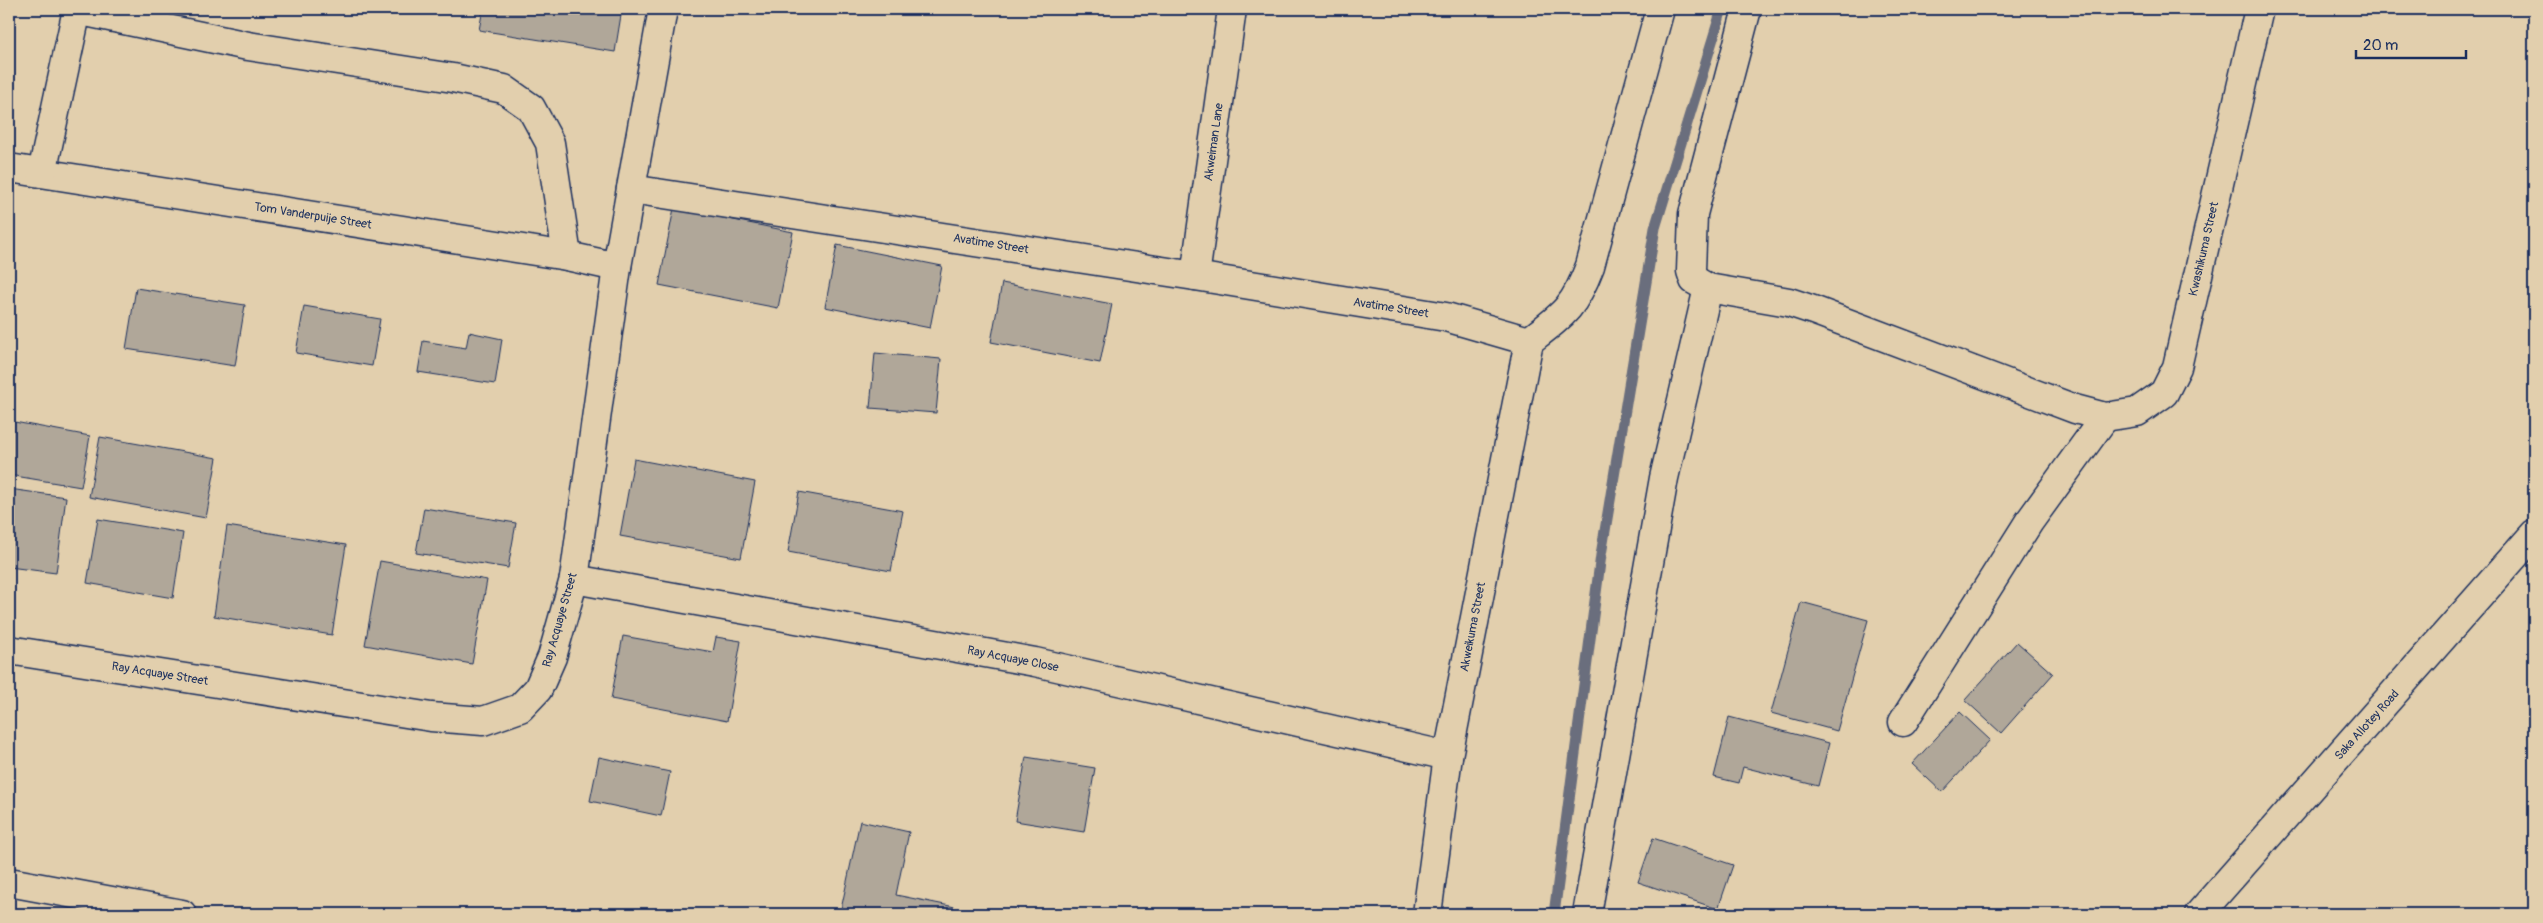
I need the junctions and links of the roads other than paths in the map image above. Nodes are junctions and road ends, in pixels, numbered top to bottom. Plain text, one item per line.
1 (663, 9) edge
2 (1232, 9) edge
3 (1660, 9) edge
4 (1747, 9) edge
5 (2259, 9) edge
6 (9, 168) edge
7 (42, 173) junction
8 (631, 189) junction
9 (567, 256) junction
10 (617, 267) junction
11 (1195, 276) junction
12 (1708, 288) junction
13 (1529, 341) junction
14 (2105, 417) junction
15 (2534, 534) edge
16 (574, 579) junction
17 (9, 650) edge
18 (1902, 722) dead end
19 (1448, 756) junction
20 (9, 882) edge
21 (182, 914) edge
22 (1427, 914) edge
23 (1587, 914) edge
24 (2199, 914) edge

1 - 8 street
2 - 11 street, Akweiman Lane
3 - 13 street
4 - 12 street
5 - 14 street, Kwashikuma Street
6 - 7 street, Tom Vanderpuije Street
7 - 9 street, Tom Vanderpuije Street
7 - 9 street
8 - 10 street, Ray Acquaye Street
8 - 11 street, Avatime Street
9 - 10 street, Tom Vanderpuije Street
10 - 16 street, Ray Acquaye Street
11 - 13 street, Avatime Street
12 - 14 street, Kwashikuma Street
12 - 23 street
13 - 19 street, Akweikuma Street
14 - 18 street
15 - 24 street, Saka Allotey Road
16 - 17 street, Ray Acquaye Street
16 - 19 street, Ray Acquaye Close
19 - 22 street, Akweikuma Street
20 - 21 street

